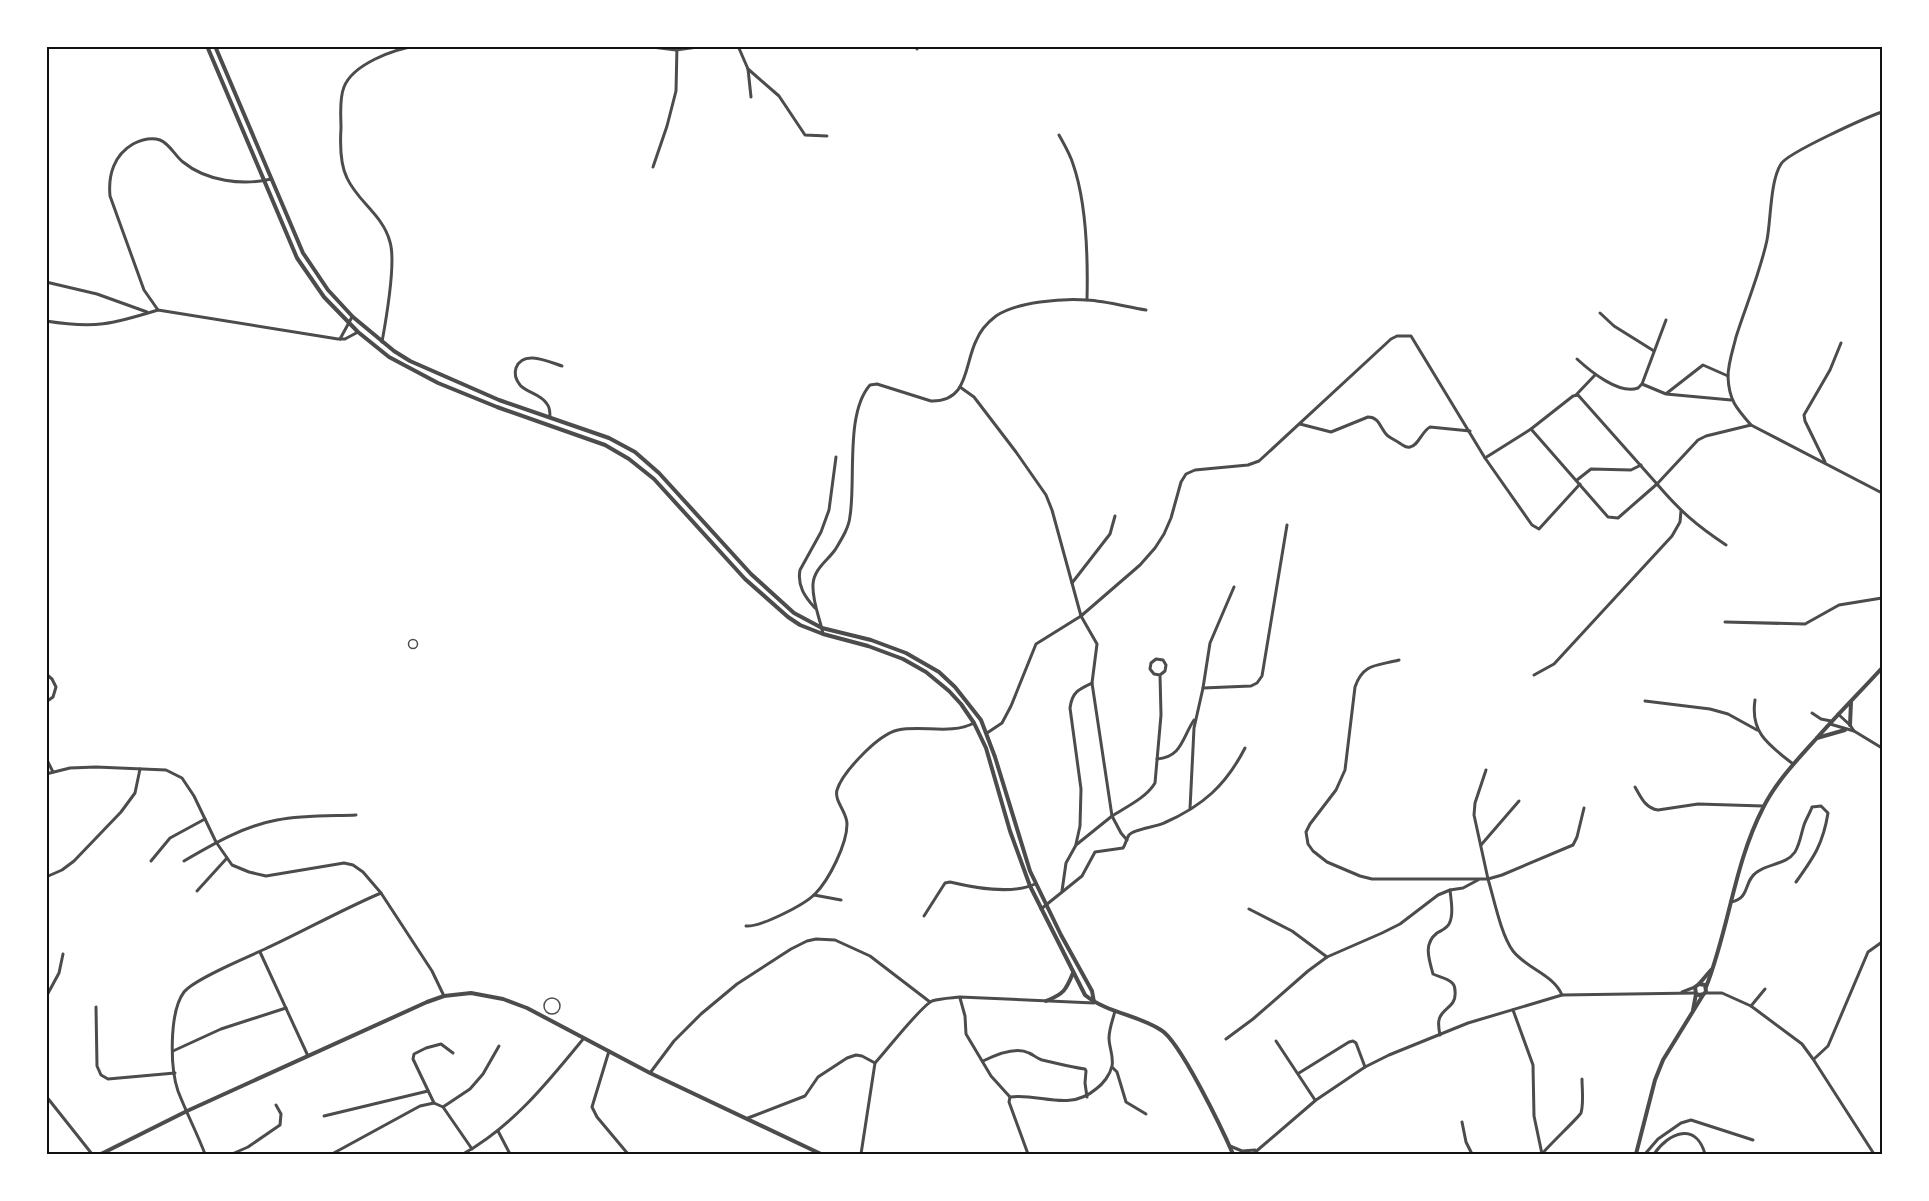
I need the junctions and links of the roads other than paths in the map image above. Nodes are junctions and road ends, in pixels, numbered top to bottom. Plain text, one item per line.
1 (207, 46) edge
2 (215, 46) edge
3 (417, 46) edge
4 (644, 46) edge
5 (705, 46) edge
6 (738, 46) edge
7 (400, 48) edge
8 (676, 48) edge
9 (748, 69) junction
10 (751, 97) dead end
11 (1882, 112) edge
12 (1059, 135) dead end
13 (827, 136) dead end
14 (653, 167) dead end
15 (271, 179) junction
16 (263, 181) junction
17 (46, 282) edge
18 (1087, 300) junction
19 (158, 310) junction
20 (1146, 310) dead end
21 (148, 313) junction
22 (1600, 313) dead end
23 (352, 317) junction
24 (1666, 320) dead end
25 (46, 321) edge
26 (348, 323) junction
27 (358, 332) junction
28 (340, 339) junction
29 (382, 342) junction
30 (1841, 342) dead end
31 (1654, 351) junction
32 (403, 357) junction
33 (1577, 359) dead end
34 (399, 364) junction
35 (562, 366) dead end
36 (1594, 375) junction
37 (1728, 376) junction
38 (1642, 384) junction
39 (960, 387) junction
40 (1666, 394) junction
41 (1576, 395) junction
42 (1731, 400) junction
43 (550, 417) junction
44 (1300, 424) junction
45 (1750, 425) junction
46 (1531, 429) junction
47 (1470, 431) junction
48 (836, 457) dead end
49 (1485, 458) junction
50 (1825, 464) junction
51 (1641, 465) junction
52 (1577, 480) junction
53 (1580, 483) junction
54 (1658, 484) junction
55 (1882, 493) edge
56 (1681, 511) junction
57 (1115, 516) dead end
58 (1287, 525) dead end
59 (1726, 545) dead end
60 (1072, 583) junction
61 (1234, 587) dead end
62 (1882, 598) edge
63 (816, 609) junction
64 (1081, 616) junction
65 (1725, 622) dead end
66 (822, 628) junction
67 (823, 634) junction
68 (1399, 660) dead end
69 (1882, 668) edge
70 (46, 674) edge
71 (1160, 675) junction
72 (1534, 675) dead end
73 (1092, 682) junction
74 (1203, 688) junction
75 (1755, 700) dead end
76 (1645, 701) dead end
77 (1851, 701) junction
78 (46, 702) edge
79 (1812, 713) dead end
80 (1838, 714) junction
81 (1195, 719) junction
82 (1830, 722) junction
83 (974, 723) junction
84 (1850, 725) junction
85 (1757, 730) junction
86 (1845, 730) junction
87 (1854, 731) junction
88 (987, 733) junction
89 (1817, 738) junction
90 (1245, 748) dead end
91 (1882, 748) edge
92 (46, 758) edge
93 (1157, 759) junction
94 (1793, 764) junction
95 (140, 768) junction
96 (1486, 770) dead end
97 (52, 772) junction
98 (46, 774) edge
99 (1635, 787) dead end
100 (1519, 801) dead end
101 (1763, 806) junction
102 (1584, 808) dead end
103 (1191, 809) junction
104 (356, 815) dead end
105 (1112, 816) junction
106 (205, 819) junction
107 (1127, 840) junction
108 (216, 842) junction
109 (1076, 845) junction
110 (1481, 845) junction
111 (227, 858) junction
112 (151, 861) dead end
113 (184, 861) dead end
114 (46, 877) edge
115 (1488, 879) junction
116 (1480, 880) junction
117 (1796, 882) dead end
118 (1032, 885) junction
119 (1450, 890) junction
120 (197, 891) dead end
121 (1062, 891) junction
122 (381, 892) junction
123 (814, 895) junction
124 (841, 900) dead end
125 (1731, 902) junction
126 (1043, 907) junction
127 (1249, 909) dead end
128 (924, 916) dead end
129 (746, 926) dead end
130 (1882, 942) edge
131 (260, 952) junction
132 (63, 954) dead end
133 (1327, 957) junction
134 (1711, 969) junction
135 (1074, 972) junction
136 (1697, 985) junction
137 (1765, 989) dead end
138 (1705, 991) junction
139 (1696, 993) junction
140 (1678, 994) junction
141 (1562, 995) junction
142 (444, 996) junction
143 (46, 997) edge
144 (960, 998) junction
145 (1046, 1001) junction
146 (930, 1002) junction
147 (1094, 1003) junction
148 (1751, 1006) junction
149 (96, 1007) dead end
150 (286, 1008) junction
151 (1513, 1009) junction
152 (1115, 1010) junction
153 (1694, 1010) junction
154 (548, 1013) joint
155 (1440, 1035) junction
156 (584, 1038) junction
157 (1226, 1039) dead end
158 (1276, 1041) dead end
159 (499, 1046) dead end
160 (173, 1051) junction
161 (609, 1051) junction
162 (453, 1053) dead end
163 (308, 1056) junction
164 (1814, 1059) junction
165 (983, 1062) junction
166 (875, 1063) junction
167 (1112, 1066) junction
168 (1365, 1066) junction
169 (650, 1073) junction
170 (175, 1074) junction
171 (1299, 1074) junction
172 (1582, 1079) dead end
173 (428, 1091) junction
174 (46, 1096) edge
175 (1010, 1096) junction
176 (1087, 1097) junction
177 (1316, 1100) junction
178 (434, 1103) junction
179 (276, 1105) dead end
180 (443, 1107) junction
181 (187, 1111) junction
182 (1146, 1114) dead end
183 (324, 1116) dead end
184 (748, 1118) junction
185 (1462, 1122) dead end
186 (498, 1131) junction
187 (1753, 1140) dead end
188 (1229, 1145) junction
189 (472, 1149) junction
190 (812, 1149) junction
191 (1257, 1150) junction
192 (1066, 1154) edge
193 (1542, 1154) edge
194 (92, 1155) edge
195 (101, 1155) edge
196 (205, 1155) edge
197 (232, 1155) edge
198 (332, 1155) edge
199 (463, 1155) edge
200 (510, 1155) edge
201 (628, 1155) edge
202 (807, 1155) edge
203 (821, 1155) edge
204 (861, 1155) edge
205 (1028, 1155) edge
206 (1054, 1155) edge
207 (1233, 1155) edge
208 (1253, 1155) edge
209 (1472, 1155) edge
210 (1636, 1155) edge
211 (1645, 1155) edge
212 (1654, 1155) edge
213 (1706, 1155) edge
214 (1874, 1155) edge

1 - 16 street
2 - 15 street
3 - 7 street
4 - 8 street
5 - 8 street
6 - 9 street
7 - 29 street
8 - 14 street
9 - 10 street
9 - 13 street
11 - 37 street
12 - 18 street
15 - 16 street
15 - 23 street
16 - 19 street
16 - 26 street
17 - 21 street
18 - 20 street
18 - 39 street
19 - 21 street
19 - 28 street
21 - 25 street
22 - 31 street
23 - 26 street
23 - 29 street
24 - 31 street
26 - 27 street
26 - 28 street
27 - 28 street
27 - 34 street
29 - 32 street
30 - 50 street
31 - 38 street
32 - 34 street
32 - 43 street
33 - 36 street
34 - 67 street
35 - 43 street
36 - 38 street
36 - 41 street
37 - 40 street
37 - 42 street
38 - 40 street
39 - 60 street
39 - 63 street
40 - 42 street
41 - 46 street
41 - 51 street
42 - 45 street
43 - 66 street
44 - 47 street
44 - 47 street
44 - 64 street
45 - 50 street
45 - 54 street
46 - 49 street
46 - 52 street
47 - 49 street
48 - 63 street
49 - 53 street
50 - 55 street
51 - 52 street
51 - 54 street
52 - 53 street
53 - 54 street
54 - 56 street
56 - 59 street
56 - 72 street
57 - 60 street
58 - 74 street
60 - 64 street
61 - 74 street
62 - 65 street
63 - 66 street
64 - 73 street
64 - 88 street
66 - 67 street
66 - 88 street
67 - 83 street
68 - 116 street
69 - 77 street
70 - 78 street
71 - 71 street
71 - 93 street
73 - 105 street
73 - 109 street
74 - 81 street
75 - 85 street
76 - 85 street
77 - 80 street
77 - 84 street
79 - 82 street
80 - 82 street
80 - 84 street
81 - 93 street
81 - 103 street
82 - 86 street
82 - 89 street
83 - 118 street
83 - 123 street
84 - 87 street
85 - 94 street
86 - 87 street
86 - 89 street
87 - 91 street
88 - 118 street
89 - 94 street
90 - 103 street
92 - 97 street
93 - 105 street
94 - 101 street
95 - 97 street
95 - 106 street
95 - 114 street
96 - 110 street
97 - 98 street
99 - 101 street
100 - 110 street
101 - 125 street
102 - 115 street
103 - 107 street
104 - 108 street
105 - 107 street
105 - 109 street
106 - 108 street
106 - 112 street
107 - 121 street
108 - 111 street
108 - 113 street
109 - 121 street
110 - 115 street
111 - 120 street
111 - 122 street
115 - 116 street
115 - 141 street
116 - 119 street
117 - 125 street
118 - 126 street
118 - 128 street
119 - 133 street
119 - 155 street
121 - 126 street
122 - 131 street
122 - 142 street
123 - 124 street
123 - 129 street
125 - 134 street
126 - 135 street
126 - 147 street
127 - 133 street
130 - 164 street
131 - 150 street
131 - 160 street
132 - 143 street
133 - 157 street
134 - 136 street
134 - 138 street
135 - 145 street
135 - 147 street
136 - 138 street
136 - 139 street
136 - 140 street
137 - 148 street
138 - 139 street
138 - 148 street
138 - 153 street
139 - 140 street
139 - 153 street
140 - 141 street
141 - 151 street
142 - 156 street
142 - 163 street
144 - 145 street
144 - 146 street
144 - 165 street
145 - 147 street
146 - 166 street
146 - 169 street
147 - 152 street
148 - 164 street
149 - 170 street
150 - 160 street
150 - 163 street
151 - 155 street
151 - 193 street
152 - 167 street
152 - 188 street
153 - 210 street
154 - 154 lane
155 - 168 street
156 - 161 street
156 - 186 street
158 - 171 street
159 - 180 street
160 - 170 street
161 - 169 street
161 - 201 street
162 - 173 street
163 - 181 street
164 - 214 street
165 - 175 street
165 - 176 street
166 - 184 street
166 - 204 street
167 - 176 street
167 - 182 street
168 - 171 street
168 - 177 street
169 - 184 street
170 - 181 street
171 - 177 street
172 - 193 street
173 - 178 street
173 - 183 street
174 - 194 street
175 - 176 street
175 - 205 street
177 - 191 street
178 - 180 street
178 - 198 street
179 - 197 street
180 - 189 street
181 - 195 street
181 - 196 street
184 - 190 street
185 - 209 street
186 - 189 street
186 - 200 street
187 - 211 street
188 - 191 street
188 - 207 street
189 - 199 street
190 - 202 street
190 - 203 street
191 - 208 street
192 - 206 street
212 - 213 street

